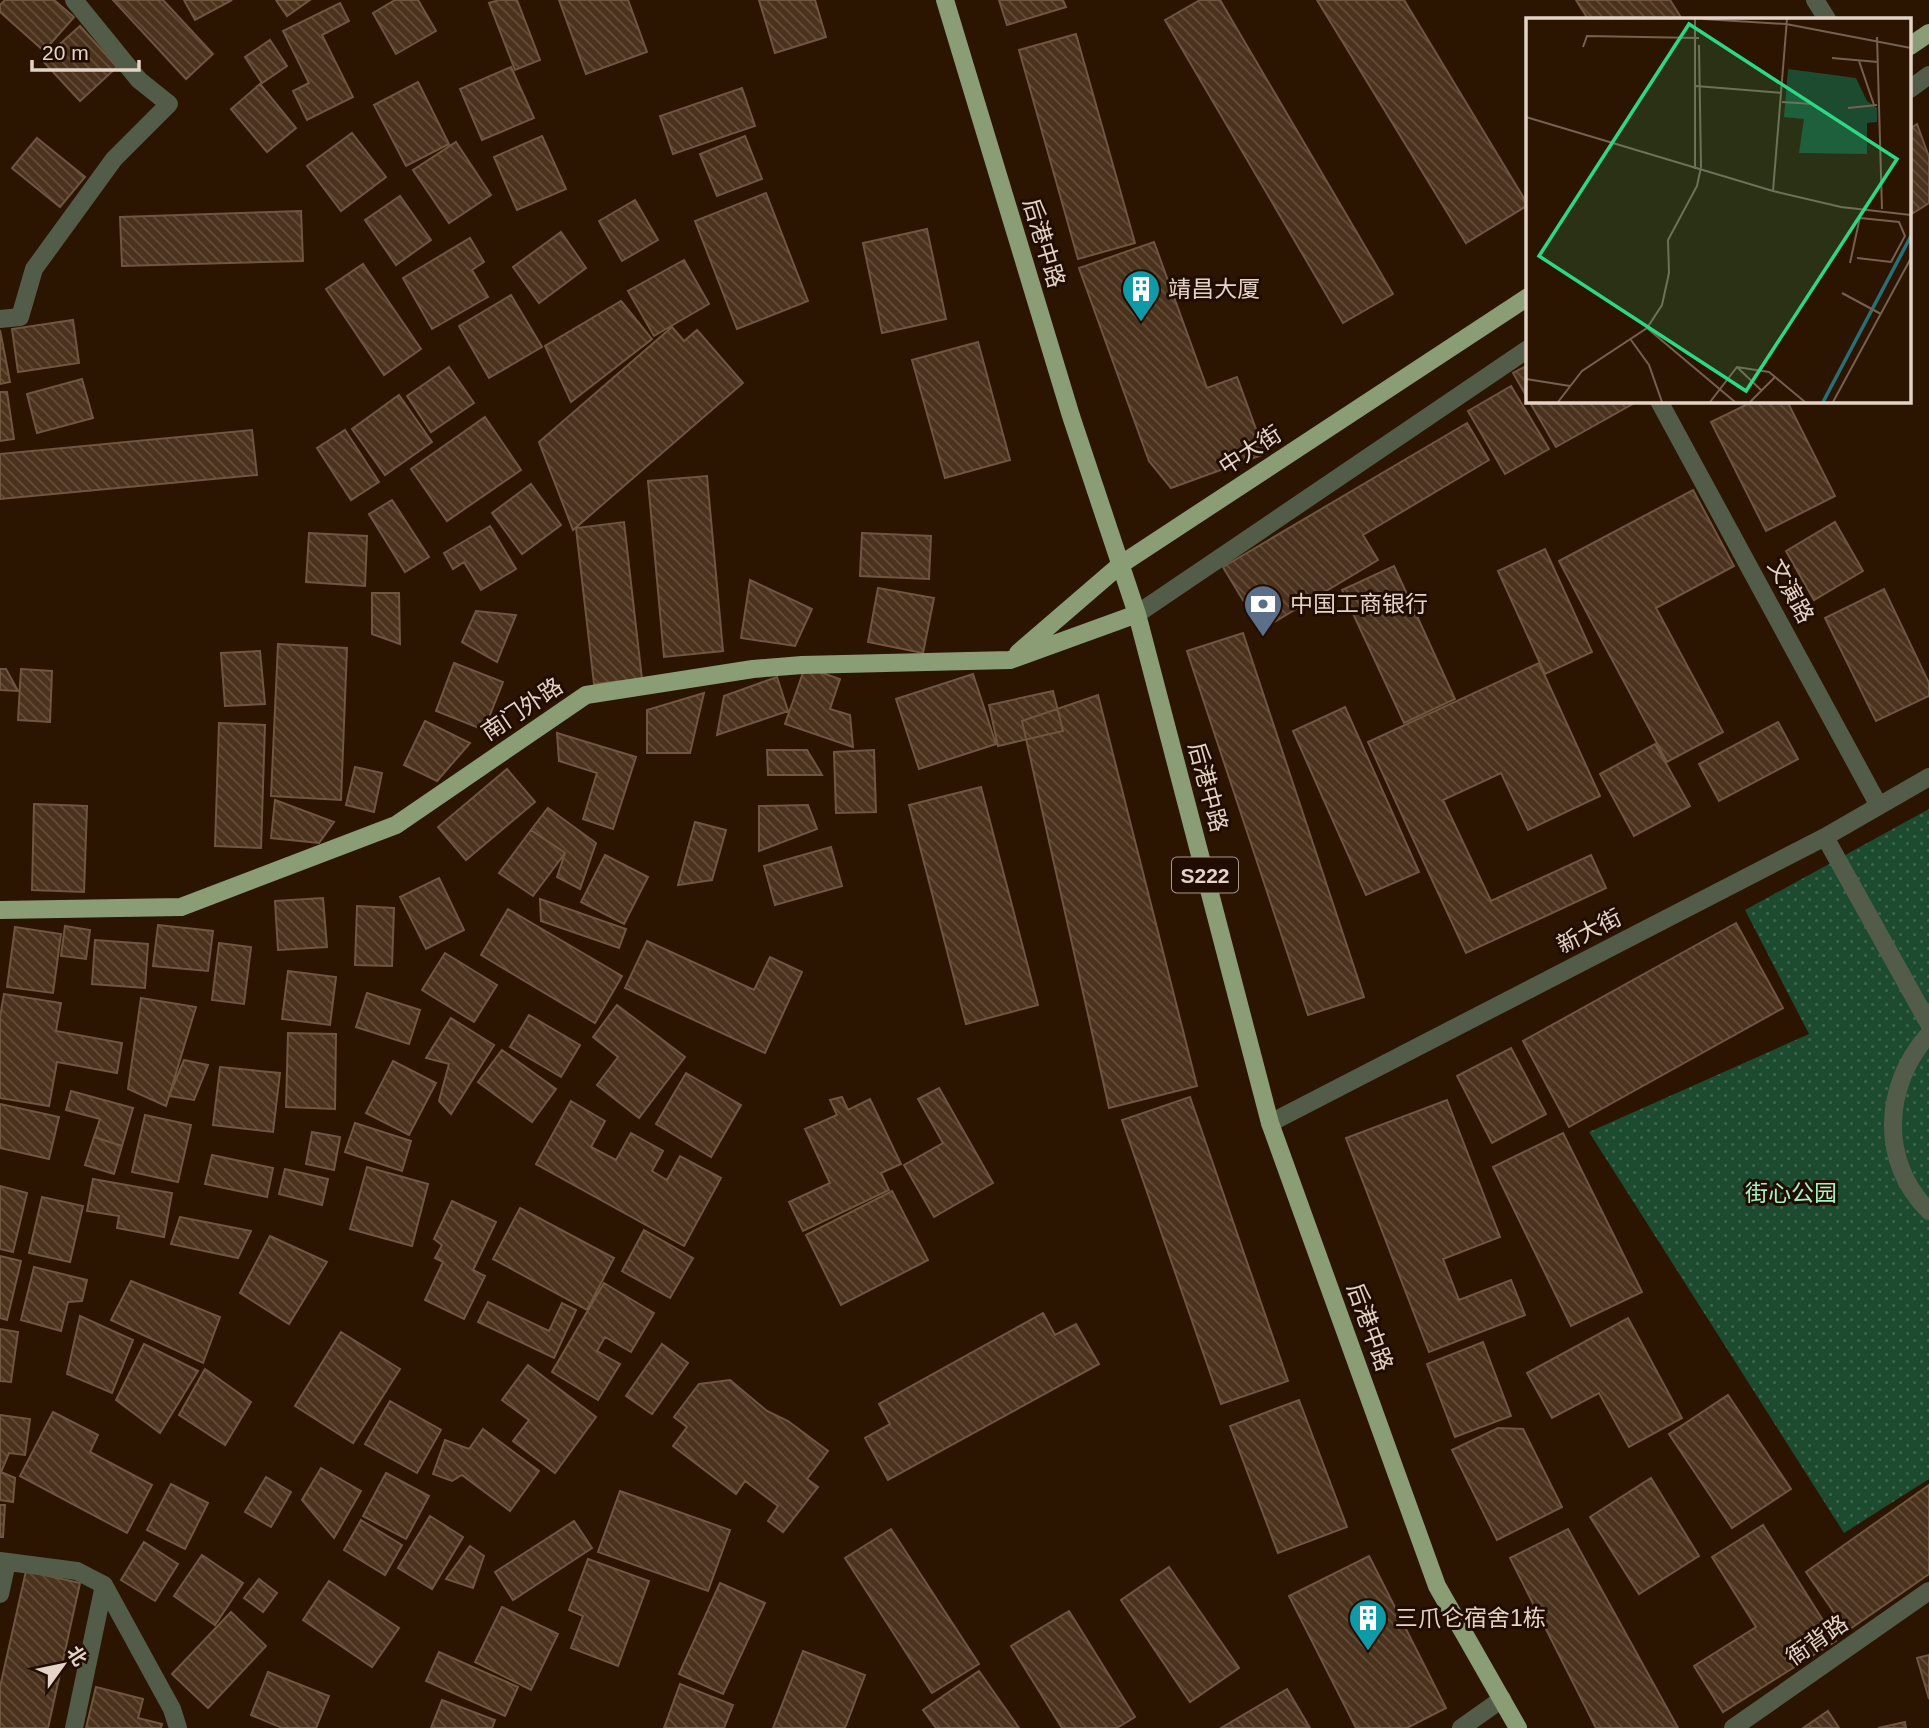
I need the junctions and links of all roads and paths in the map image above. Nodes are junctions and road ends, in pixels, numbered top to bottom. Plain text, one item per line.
1 (74, 0) edge
2 (945, 0) edge
3 (1815, 0) edge
4 (1826, 18) edge
5 (1929, 33) edge
6 (1912, 45) edge
7 (1929, 75) edge
8 (1912, 88) edge
9 (1526, 298) edge
10 (0, 319) edge
11 (1526, 350) edge
12 (1660, 402) edge
13 (1120, 565) junction
14 (1137, 614) junction
15 (1010, 660) junction
16 (1929, 777) edge
17 (1879, 806) junction
18 (1825, 836) junction
19 (0, 910) edge
20 (1929, 1024) edge
21 (1929, 1034) edge
22 (1270, 1123) junction
23 (1929, 1211) edge
24 (3, 1561) edge
25 (104, 1586) junction
26 (1929, 1591) edge
27 (0, 1594) edge
28 (1502, 1699) junction
29 (74, 1728) edge
30 (178, 1728) edge
31 (1461, 1728) edge
32 (1518, 1728) edge
33 (1733, 1728) edge

1 - 10 street
2 - 13 main road, 后港中路 / S222
3 - 4 street
5 - 6 main road
7 - 8 street
9 - 13 main road, 中大街
11 - 14 street
12 - 17 street, 文演路
13 - 14 main road, 后港中路 / S222
13 - 15 main road, 中大街
14 - 15 main road, 南门外路
14 - 22 main road, 后港中路 / S222
15 - 19 main road, 南门外路
16 - 17 street, 新大街
17 - 18 street, 新大街
18 - 20 street
18 - 22 street, 新大街
21 - 23 street
22 - 28 main road, 后港中路 / S222
24 - 25 street
24 - 27 street
25 - 29 street
25 - 30 street
26 - 33 street, 衙背路
28 - 31 street
28 - 32 main road, 后港中路 / S222

